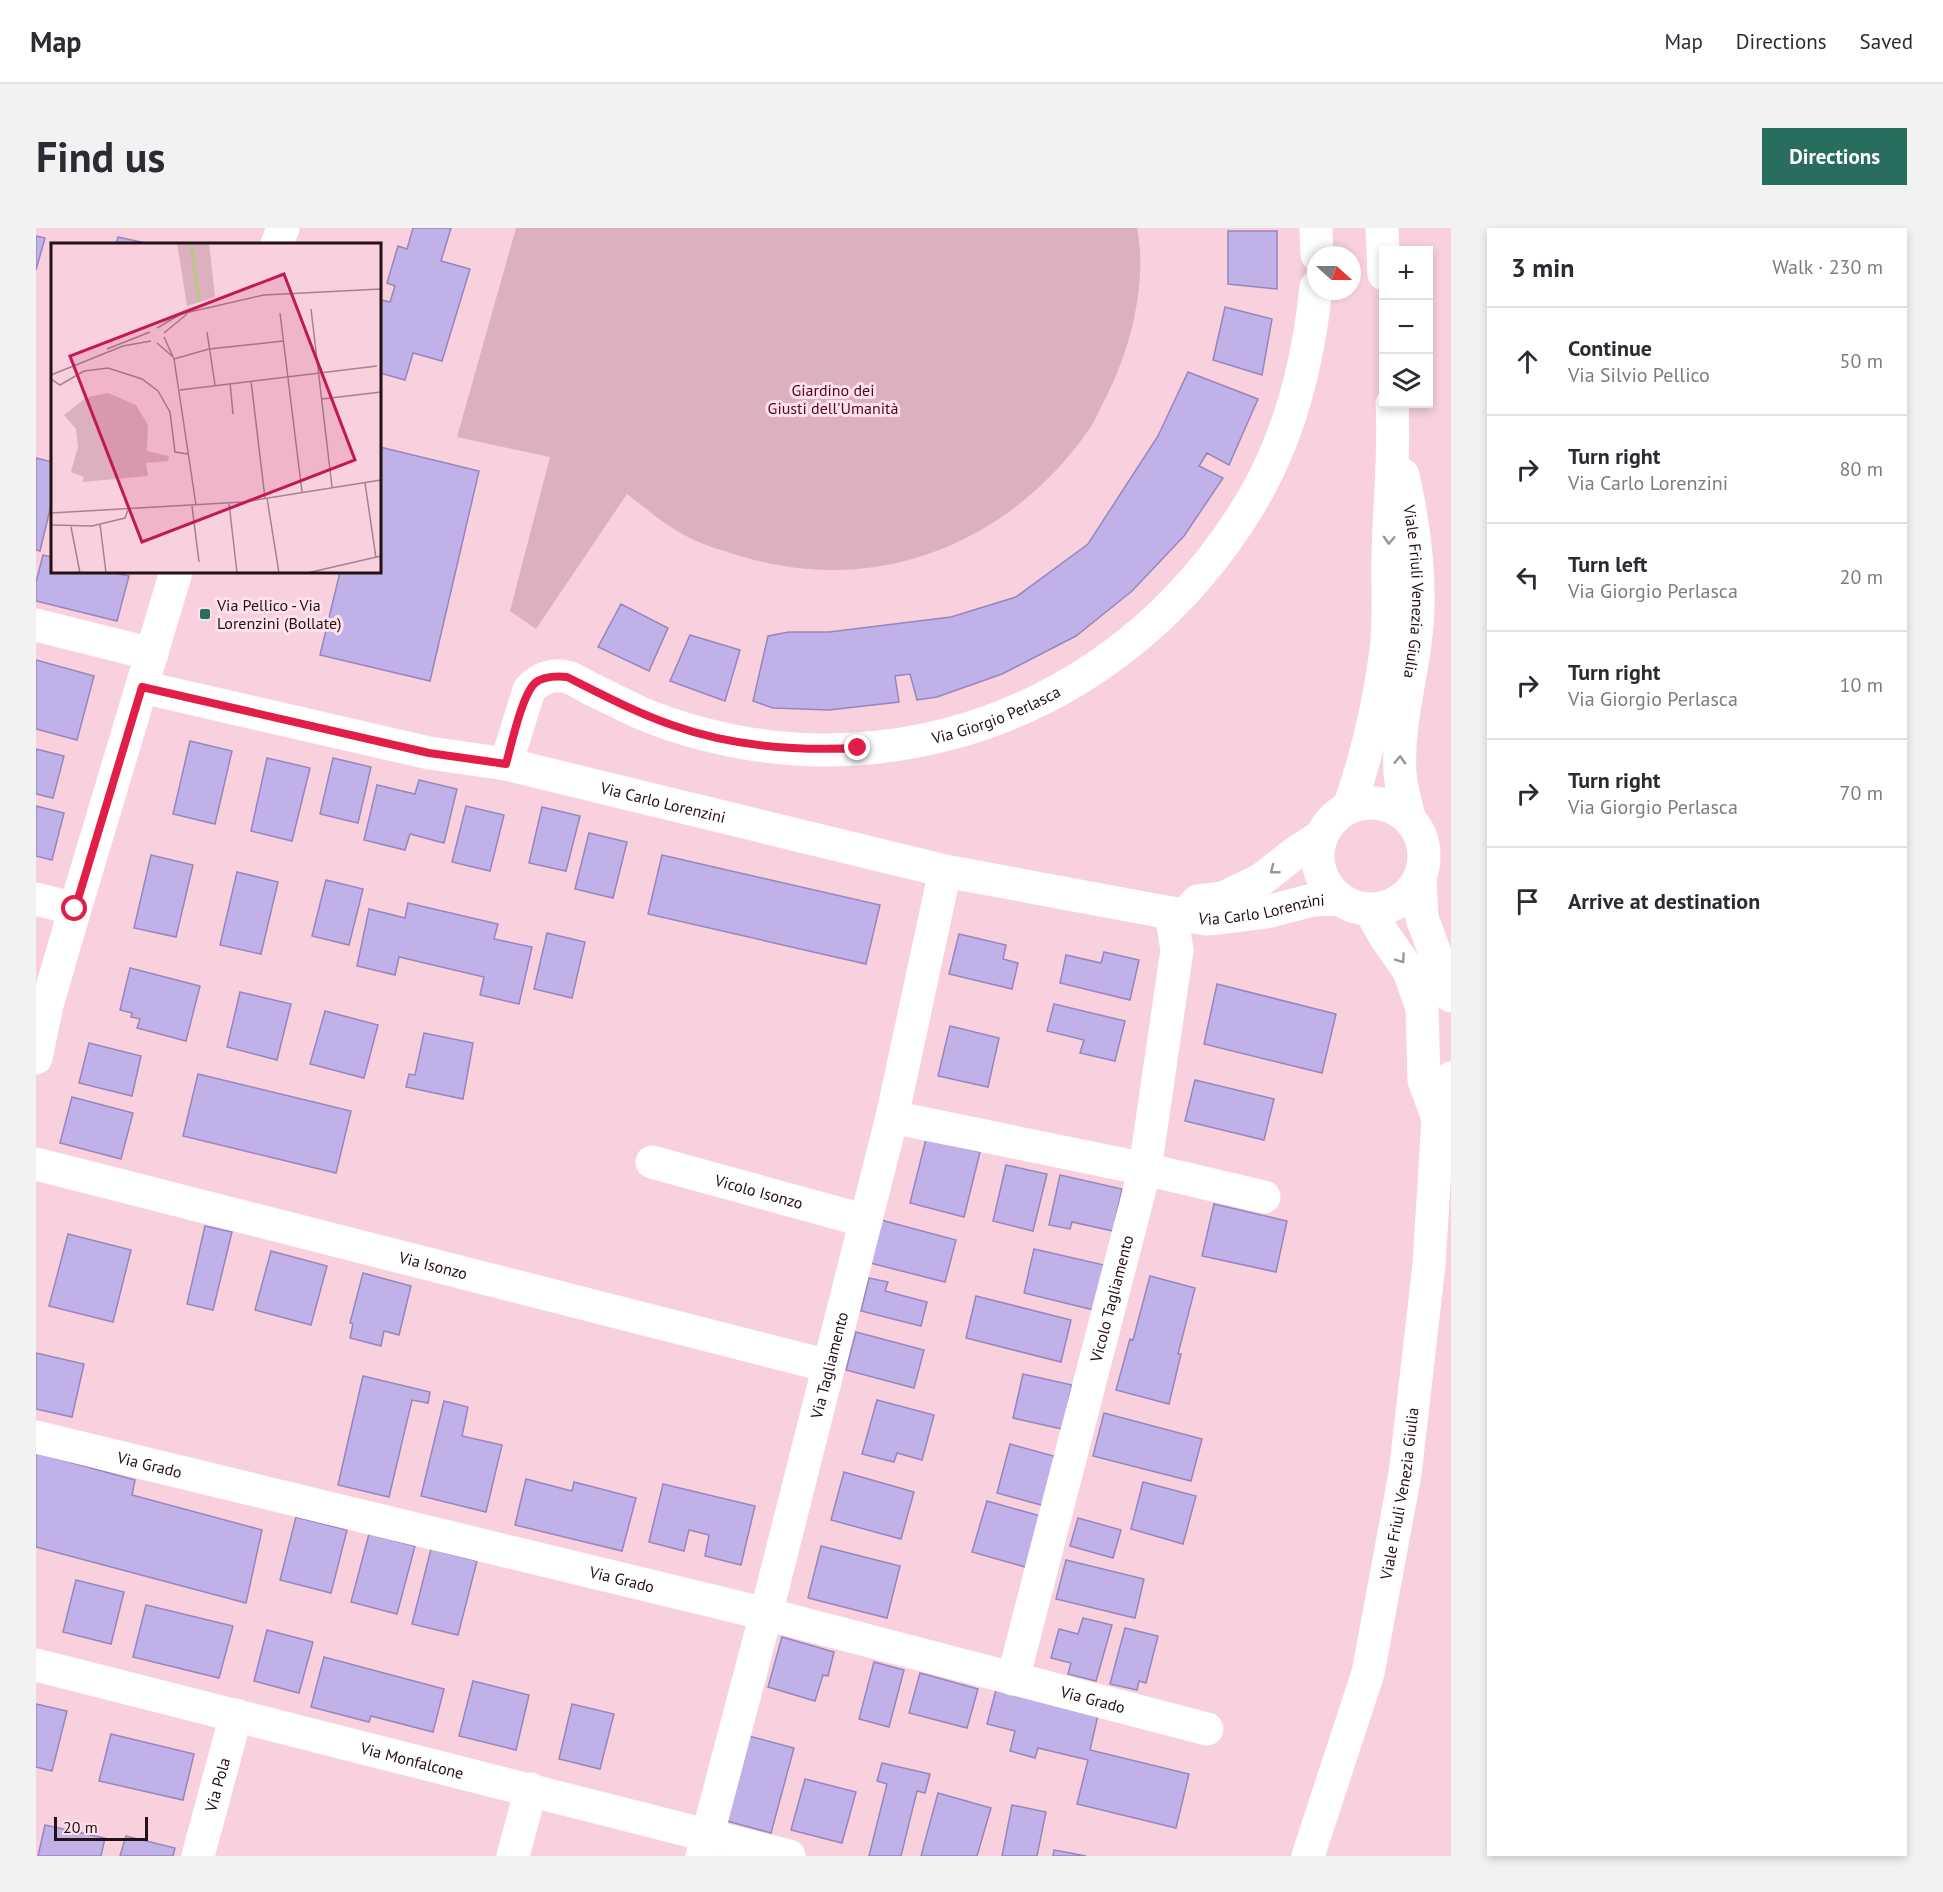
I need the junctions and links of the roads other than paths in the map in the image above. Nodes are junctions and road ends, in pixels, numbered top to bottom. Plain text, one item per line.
1 (283, 228) edge
2 (1316, 228) edge
3 (1382, 228) edge
4 (278, 243) edge
5 (1317, 246) edge
6 (1382, 246) edge
7 (1315, 300) edge
8 (1392, 408) edge
9 (1395, 440) junction
10 (176, 573) edge
11 (36, 625) edge
12 (152, 654) junction
13 (142, 687) junction
14 (506, 764) junction
15 (1349, 807) junction
16 (1409, 817) junction
17 (1321, 836) junction
18 (945, 871) junction
19 (1420, 879) junction
20 (36, 898) edge
21 (1339, 899) junction
22 (75, 909) junction
23 (1370, 910) junction
24 (1178, 914) junction
25 (1451, 996) edge
26 (36, 1058) edge
27 (1451, 1078) edge
28 (892, 1118) junction
29 (1438, 1119) junction
30 (652, 1162) dead end
31 (36, 1164) edge
32 (1145, 1169) junction
33 (1264, 1197) dead end
34 (866, 1221) junction
35 (829, 1366) junction
36 (36, 1437) edge
37 (766, 1614) junction
38 (36, 1665) edge
39 (1013, 1679) junction
40 (236, 1716) junction
41 (1207, 1730) dead end
42 (531, 1789) junction
43 (704, 1846) edge
44 (198, 1856) edge
45 (513, 1856) edge
46 (789, 1856) edge
47 (1308, 1856) edge

1 - 4 street
2 - 5 street
3 - 6 street
7 - 14 street, Via Giorgio Perlasca
8 - 9 street, Viale Friuli Venezia Giulia
9 -> 15 street, Viale Friuli Venezia Giulia
16 -> 9 street, Viale Friuli Venezia Giulia
10 - 12 street
11 - 12 street
12 - 13 street
13 - 14 street, Via Carlo Lorenzini
13 - 22 street
14 - 18 street, Via Carlo Lorenzini
15 - 16 street
15 - 17 street
16 - 19 street
17 - 21 street
17 -> 24 street, Via Carlo Lorenzini
18 - 24 street, Via Carlo Lorenzini
18 - 28 street, Via Tagliamento
19 - 23 street
19 - 25 street
20 - 22 street
21 - 23 street
21 - 24 street, Via Carlo Lorenzini
22 - 26 street
23 -> 29 street, Viale Friuli Venezia Giulia
24 - 32 street, Vicolo Tagliamento
27 - 29 street, Viale Friuli Venezia Giulia
28 - 32 street
28 - 34 street, Via Tagliamento
29 - 47 street, Viale Friuli Venezia Giulia
30 - 34 street, Vicolo Isonzo
31 - 35 street, Via Isonzo
32 - 33 street
32 - 39 street, Vicolo Tagliamento
34 - 35 street, Via Tagliamento
35 - 37 street, Via Tagliamento
36 - 37 street, Via Grado
37 - 39 street, Via Grado
37 - 43 street, Via Tagliamento
38 - 40 street, Via Monfalcone
39 - 41 street, Via Grado
40 - 42 street, Via Monfalcone
40 - 44 street, Via Pola
42 - 43 street, Via Monfalcone
42 - 45 street
43 - 46 street, Via Monfalcone

